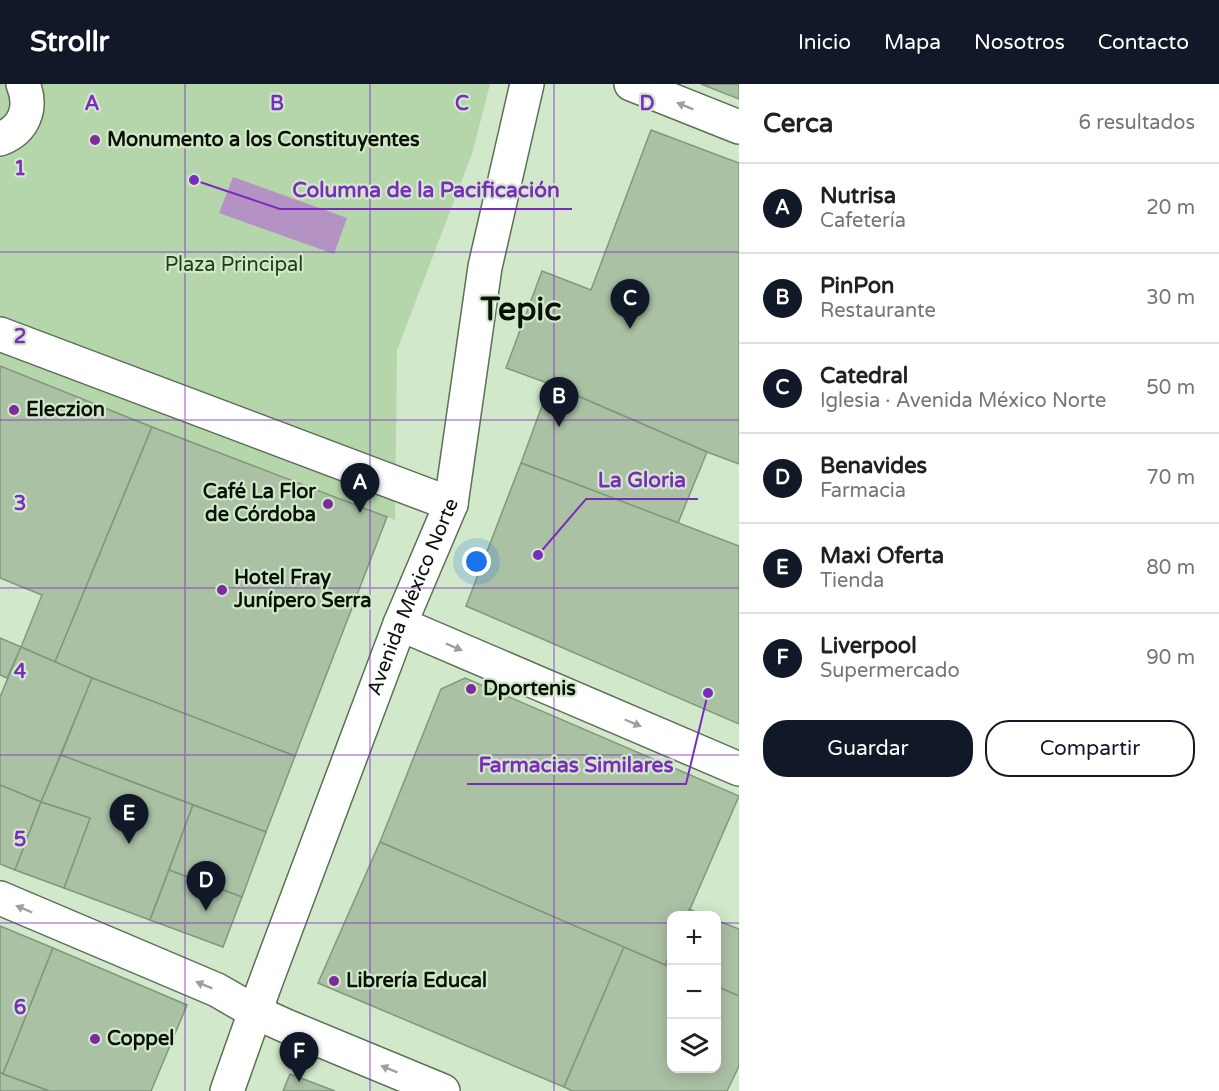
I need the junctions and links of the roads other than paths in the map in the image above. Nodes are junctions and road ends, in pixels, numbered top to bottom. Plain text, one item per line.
1 (23, 84) edge
2 (527, 84) edge
3 (631, 84) edge
4 (739, 127) edge
5 (0, 140) edge
6 (0, 334) edge
7 (451, 504) junction
8 (400, 624) junction
9 (739, 769) edge
10 (0, 898) edge
11 (255, 1012) junction
12 (227, 1091) edge
13 (443, 1091) edge

1 - 5 street
2 - 7 street, Avenida México Norte
4 -> 3 street
6 - 7 street
7 - 8 street, Avenida México Norte
8 -> 9 street
8 - 11 street, Avenida México Norte
11 -> 10 street
11 - 12 street, Avenida México Norte
13 -> 11 street

